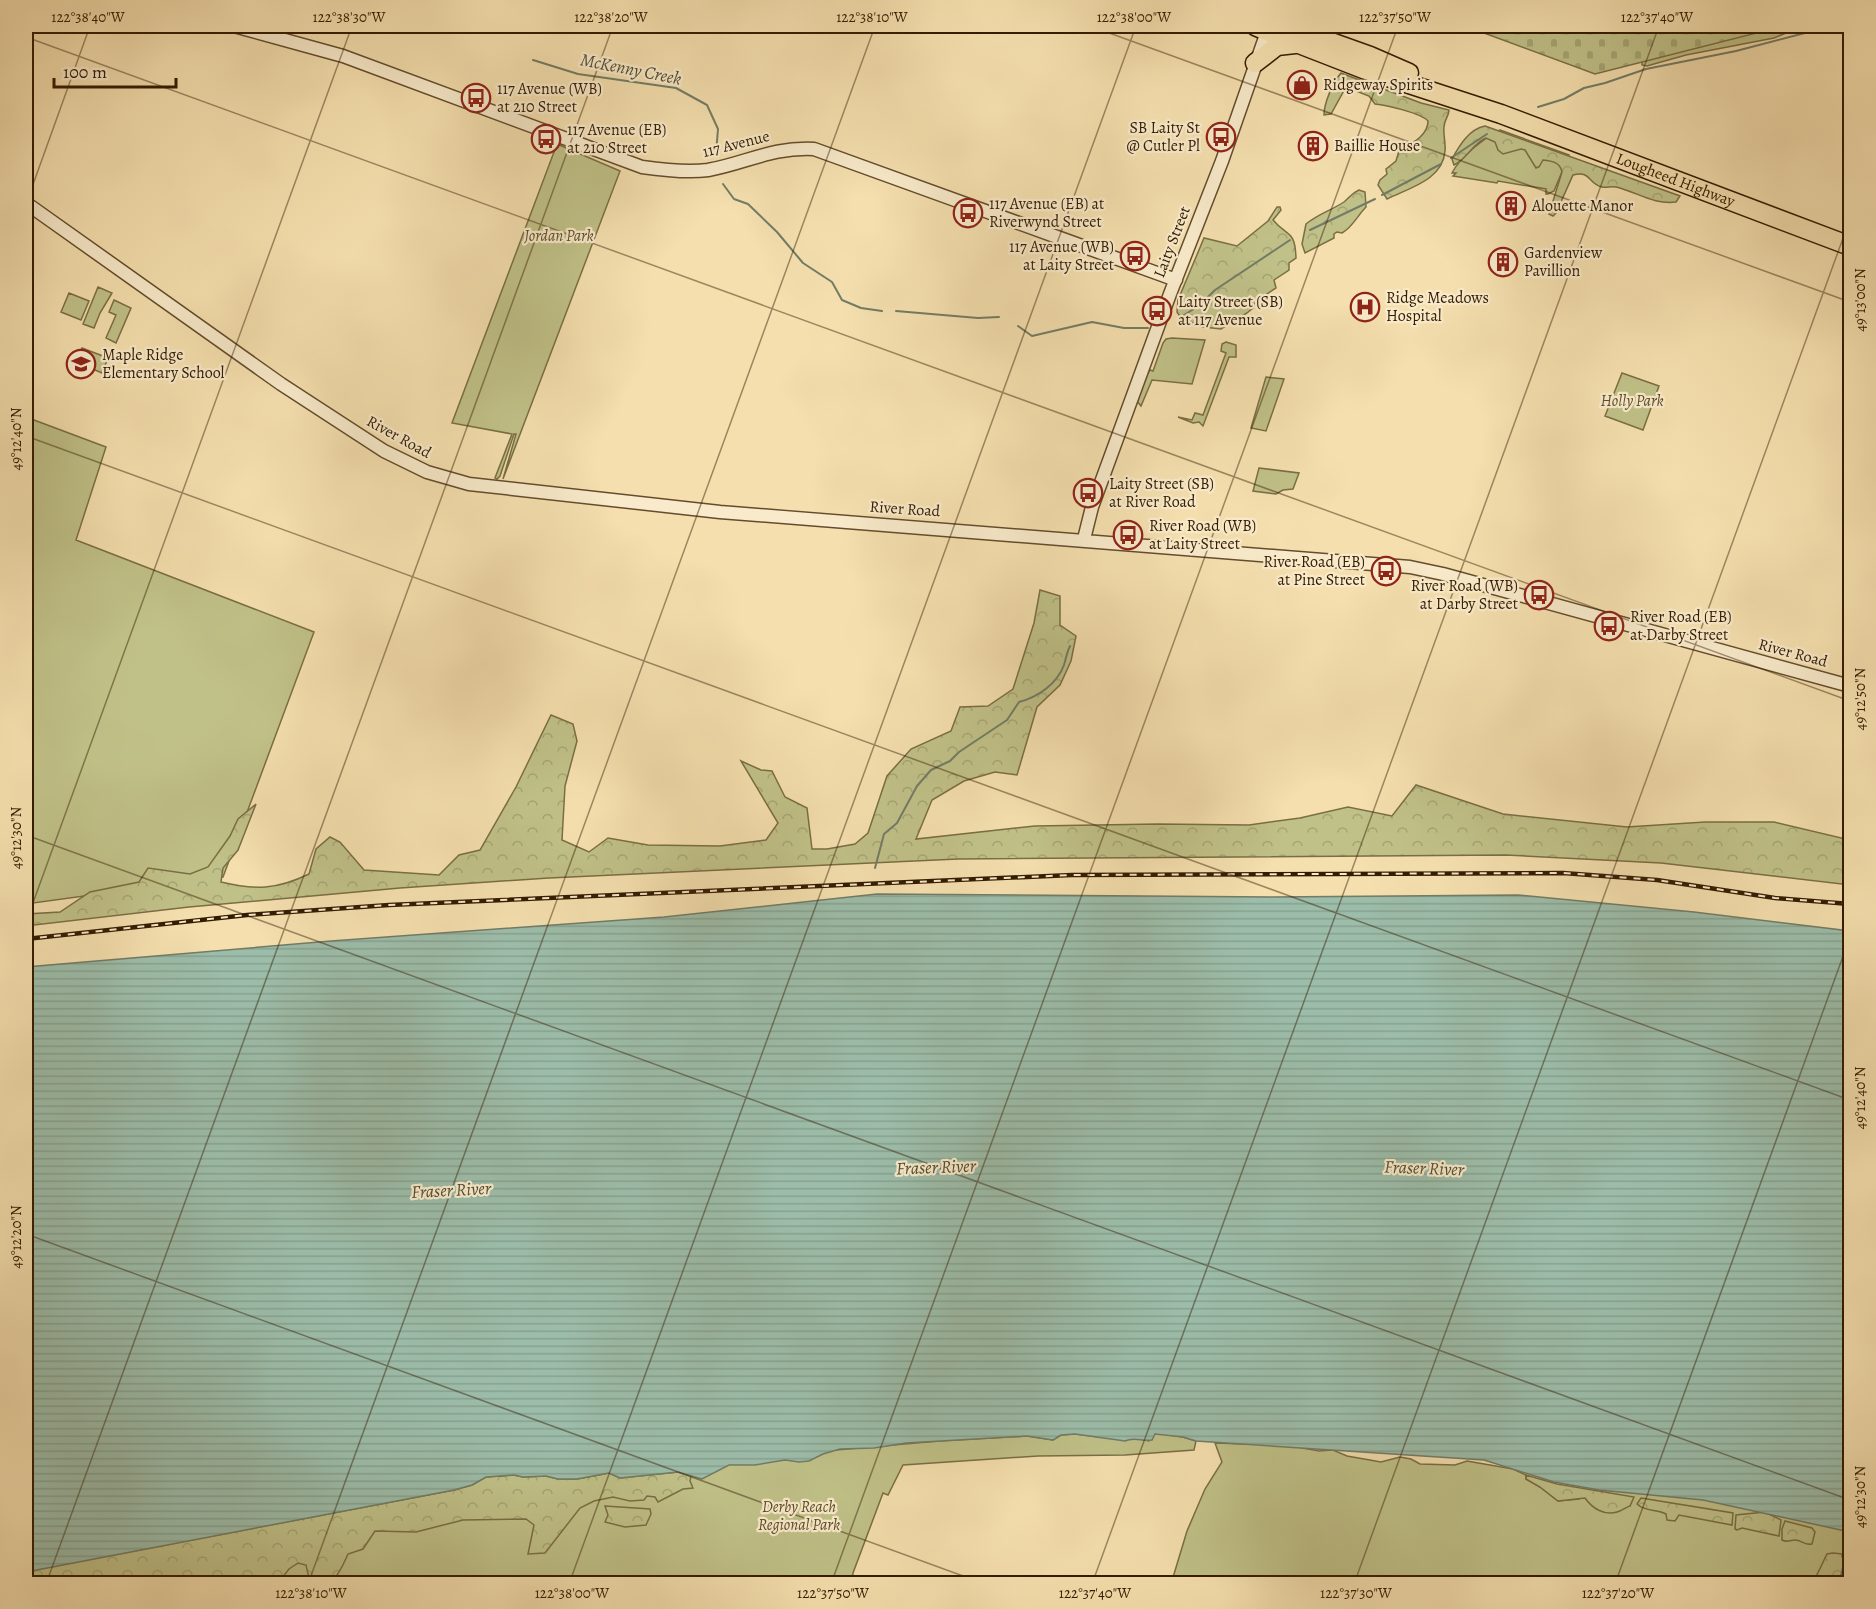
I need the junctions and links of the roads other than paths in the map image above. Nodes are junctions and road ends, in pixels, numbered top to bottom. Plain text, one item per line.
1 (234, 26) edge
2 (1286, 26) edge
3 (1264, 27) edge
4 (1298, 44) junction
5 (1255, 63) junction
6 (1501, 114) junction
7 (26, 203) edge
8 (1851, 246) edge
9 (1176, 280) junction
10 (1084, 540) junction
11 (1851, 686) edge

1 - 9 street, 117 Avenue
2 - 6 highway, Lougheed Highway
3 - 4 highway, Lougheed Highway
3 - 5 street, Laity Street
4 - 5 highway
4 - 6 highway, Lougheed Highway
5 - 9 street, Laity Street
6 - 8 highway, Lougheed Highway
7 - 10 street, River Road
9 - 10 street, Laity Street
10 - 11 street, River Road

